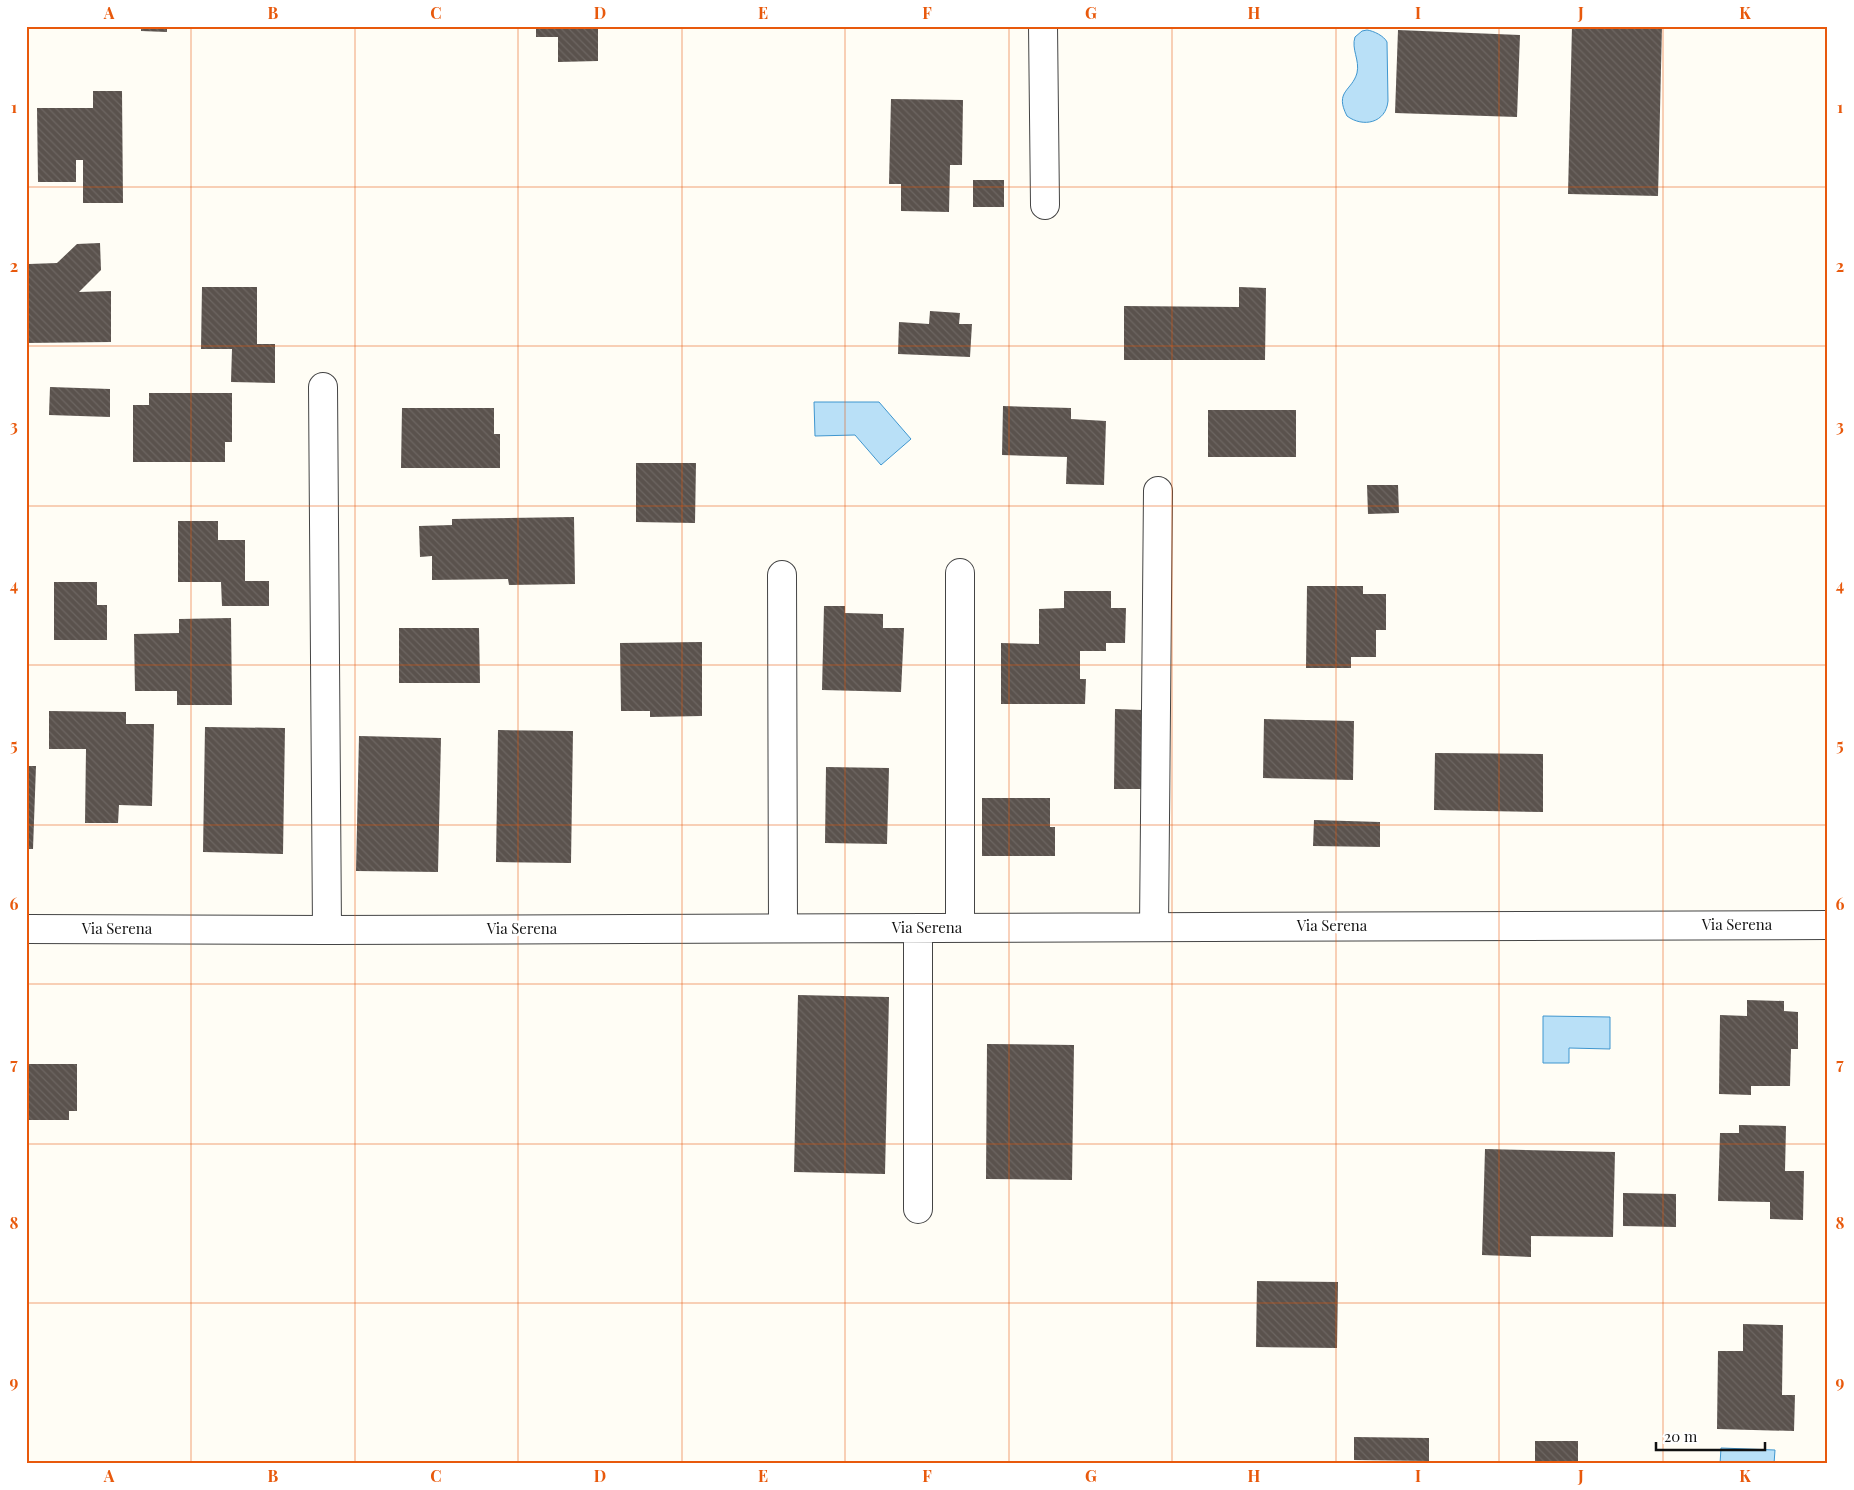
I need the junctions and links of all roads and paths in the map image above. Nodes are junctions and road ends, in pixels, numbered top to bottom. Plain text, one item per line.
1 (1043, 26) edge
2 (1045, 206) dead end
3 (323, 387) dead end
4 (1158, 491) dead end
5 (960, 573) dead end
6 (782, 575) dead end
7 (1828, 924) edge
8 (1154, 926) junction
9 (783, 928) junction
10 (918, 928) junction
11 (960, 928) junction
12 (26, 929) edge
13 (327, 930) junction
14 (918, 1209) dead end

1 - 2 street
3 - 13 street
4 - 8 street
5 - 11 street
6 - 9 street
7 - 8 street, Via Serena
8 - 11 street, Via Serena
9 - 10 street, Via Serena
9 - 13 street, Via Serena
10 - 11 street, Via Serena
10 - 14 street
12 - 13 street, Via Serena

